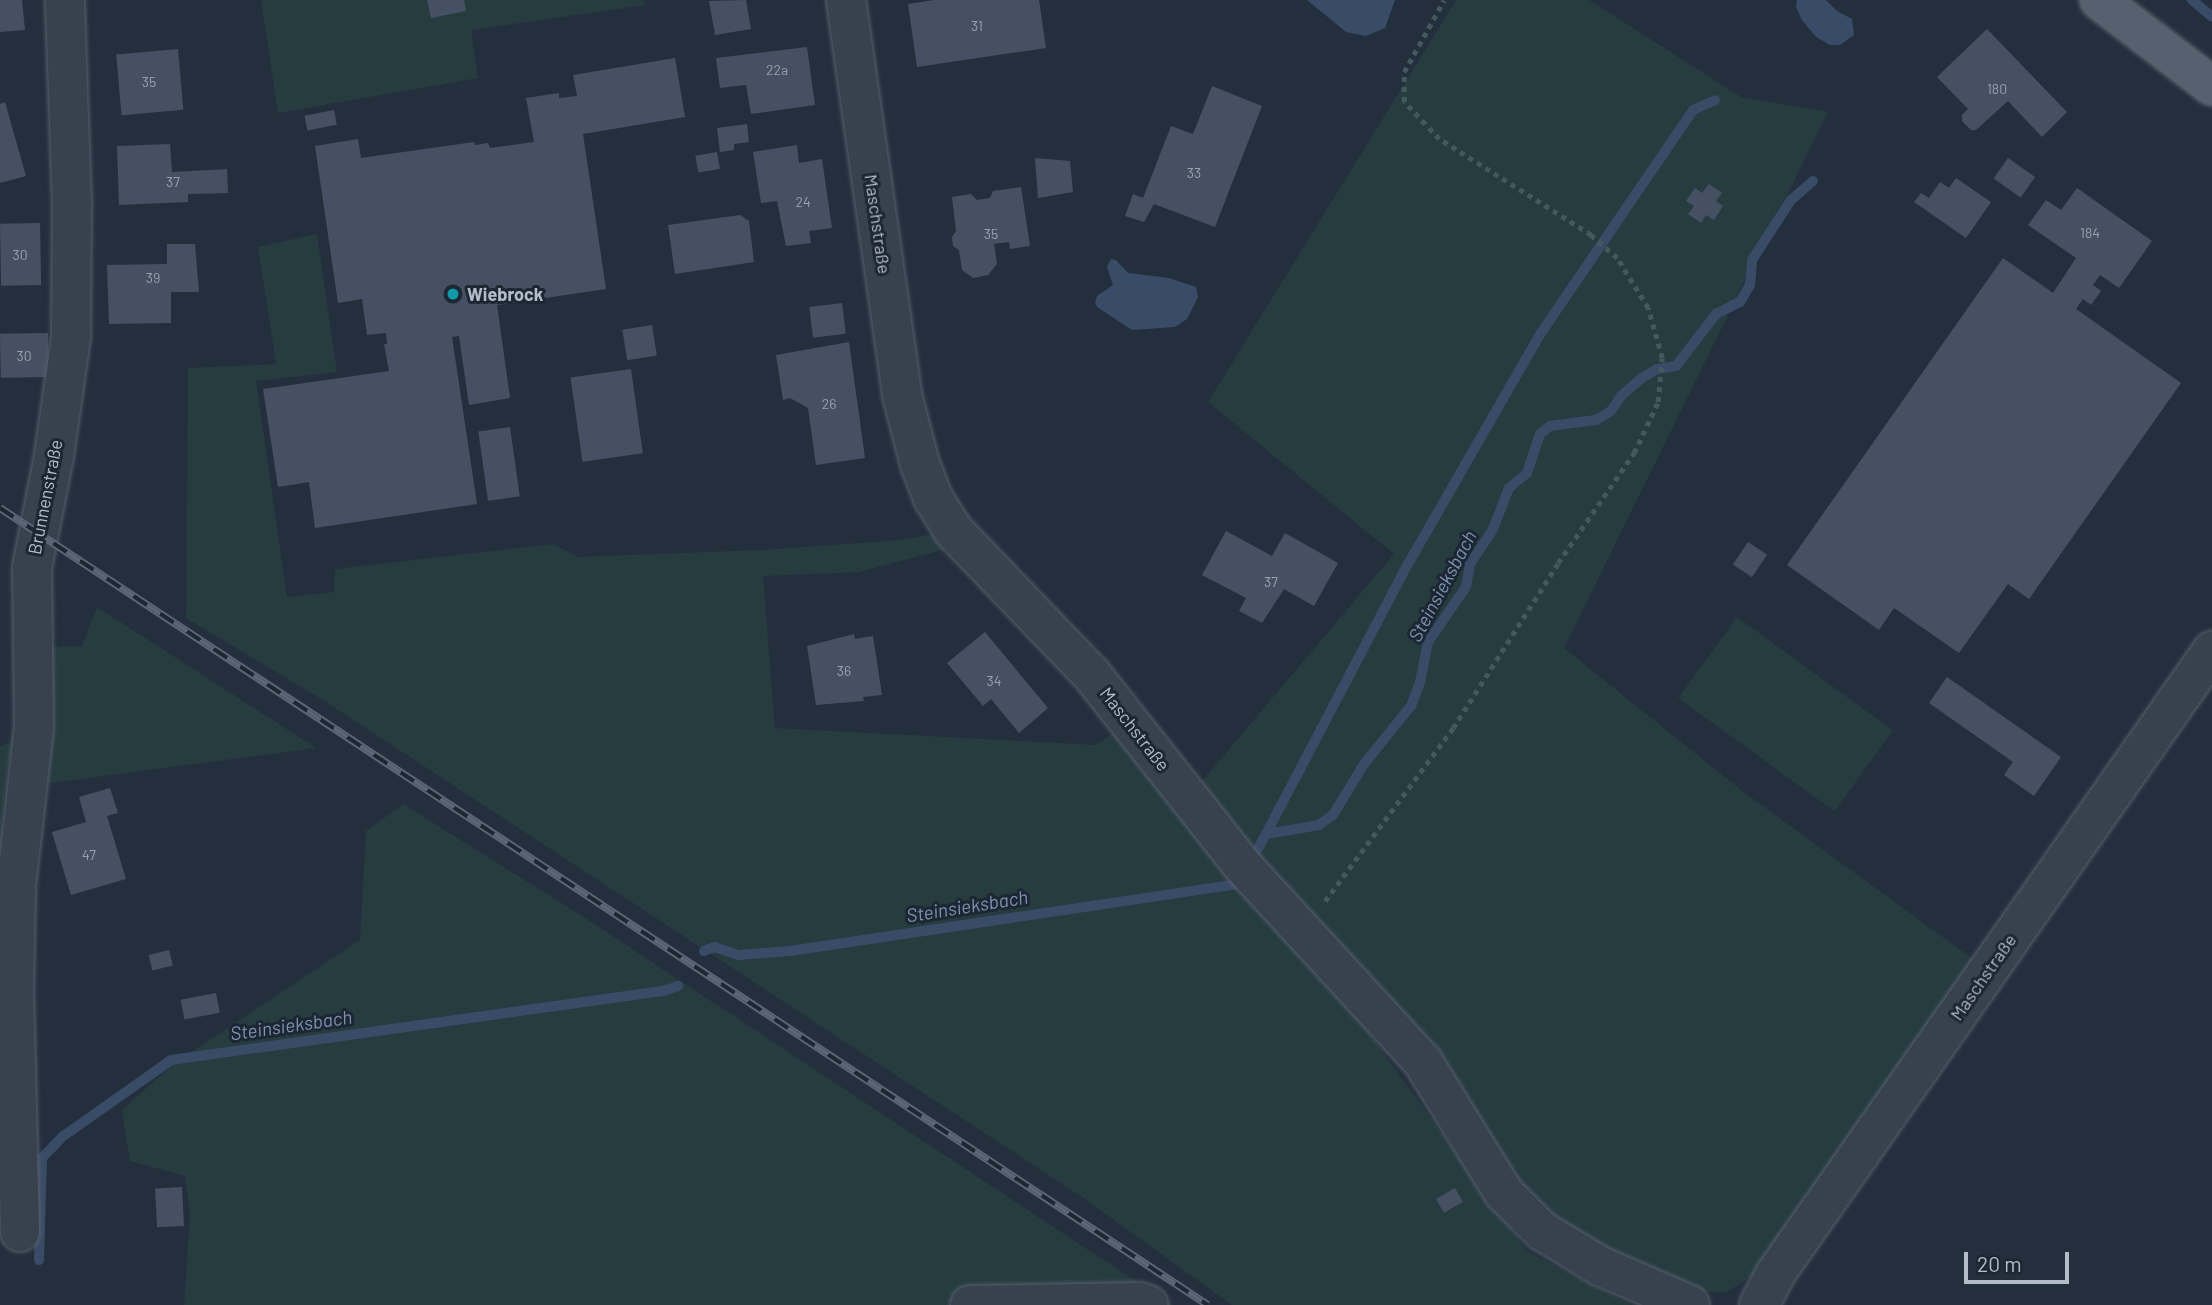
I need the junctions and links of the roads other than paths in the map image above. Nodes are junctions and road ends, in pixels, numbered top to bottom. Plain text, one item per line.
1 (65, 0) edge
2 (846, 0) edge
3 (2099, 0) edge
4 (2212, 86) edge
5 (16, 563) edge
6 (2212, 651) edge
7 (20, 1232) dead end
8 (970, 1305) edge
9 (1149, 1305) edge
10 (1690, 1305) edge
11 (1759, 1305) edge

1 - 5 street, Brunnenstraße
2 - 10 street, Maschstraße
3 - 4 main road
5 - 7 street, Brunnenstraße
6 - 11 street, Maschstraße
8 - 9 street

